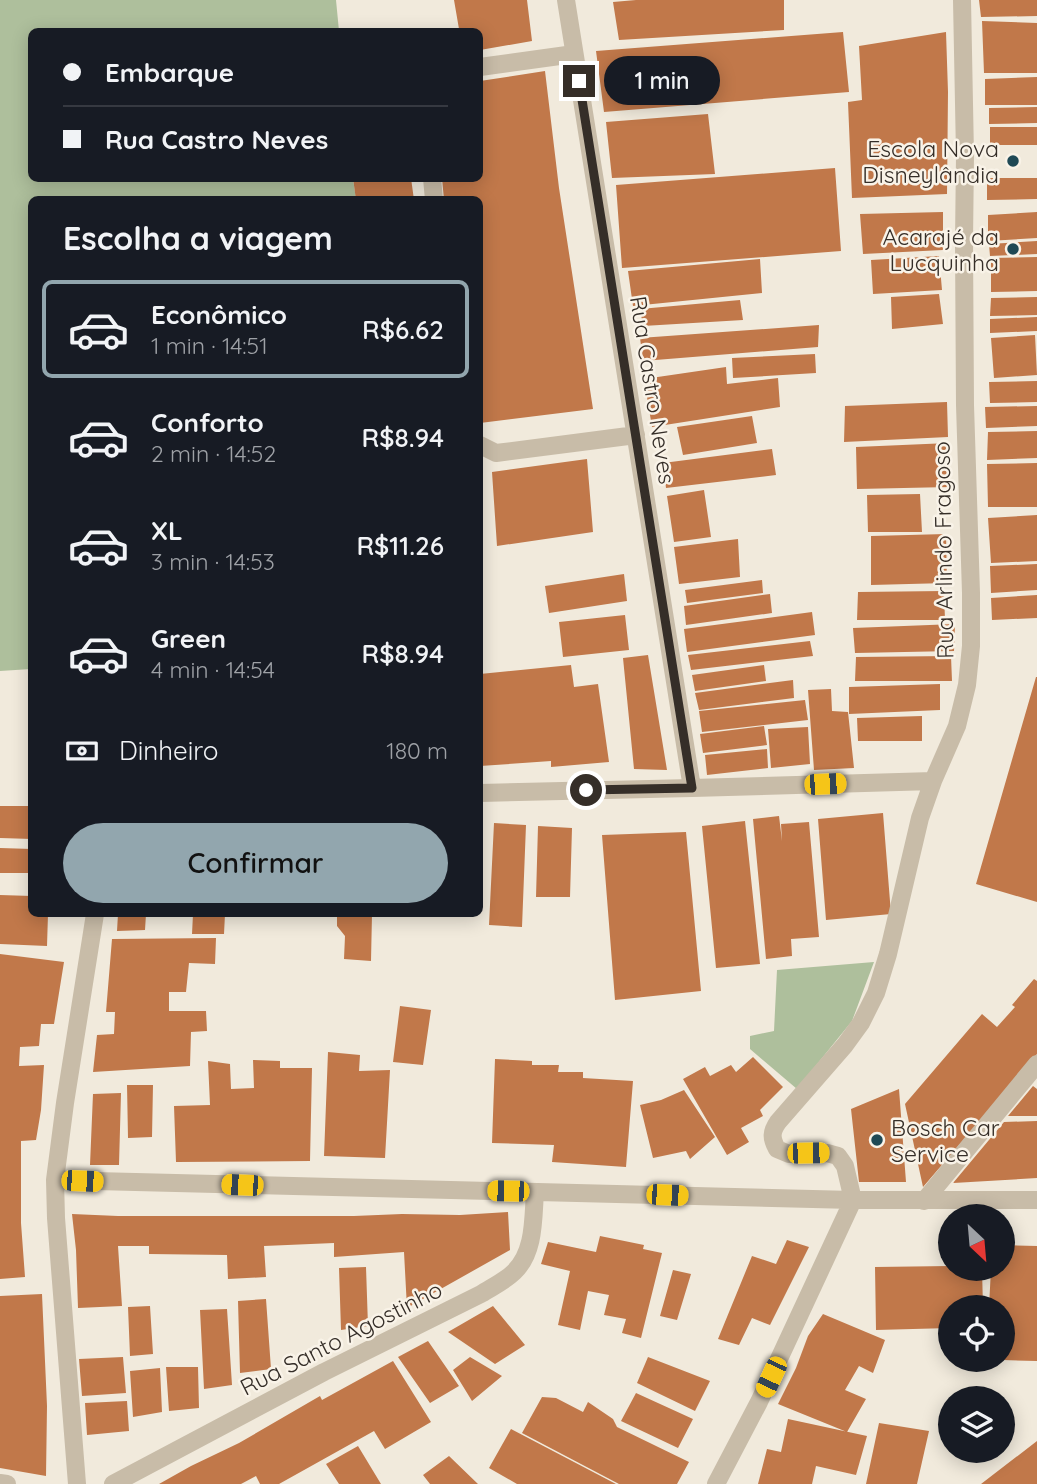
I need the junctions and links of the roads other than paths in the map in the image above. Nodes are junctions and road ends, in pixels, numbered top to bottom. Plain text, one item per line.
1 (566, 0) edge
2 (962, 0) edge
3 (574, 54) junction
4 (483, 67) edge
5 (636, 435) junction
6 (483, 446) edge
7 (933, 781) junction
8 (692, 788) junction
9 (483, 793) edge
10 (95, 917) edge
11 (1037, 1064) edge
12 (55, 1180) junction
13 (535, 1192) junction
14 (853, 1200) junction
15 (924, 1200) junction
16 (1037, 1200) edge
17 (0, 1483) edge
18 (7, 1484) edge
19 (77, 1484) edge
20 (113, 1484) edge
21 (716, 1484) edge

1 - 3 street, Rua Castro Neves
2 - 7 street, Rua Arlindo Fragoso
3 - 4 street
3 - 5 street, Rua Castro Neves
5 - 6 street
5 - 8 street, Rua Castro Neves
7 - 8 street
7 - 14 street, Rua Arlindo Fragoso
8 - 9 street
10 - 12 street
11 - 15 street
12 - 13 street
12 - 19 street
13 - 14 street
13 - 20 street, Rua Santo Agostinho
14 - 15 street
14 - 21 street
15 - 16 street
17 - 18 street

